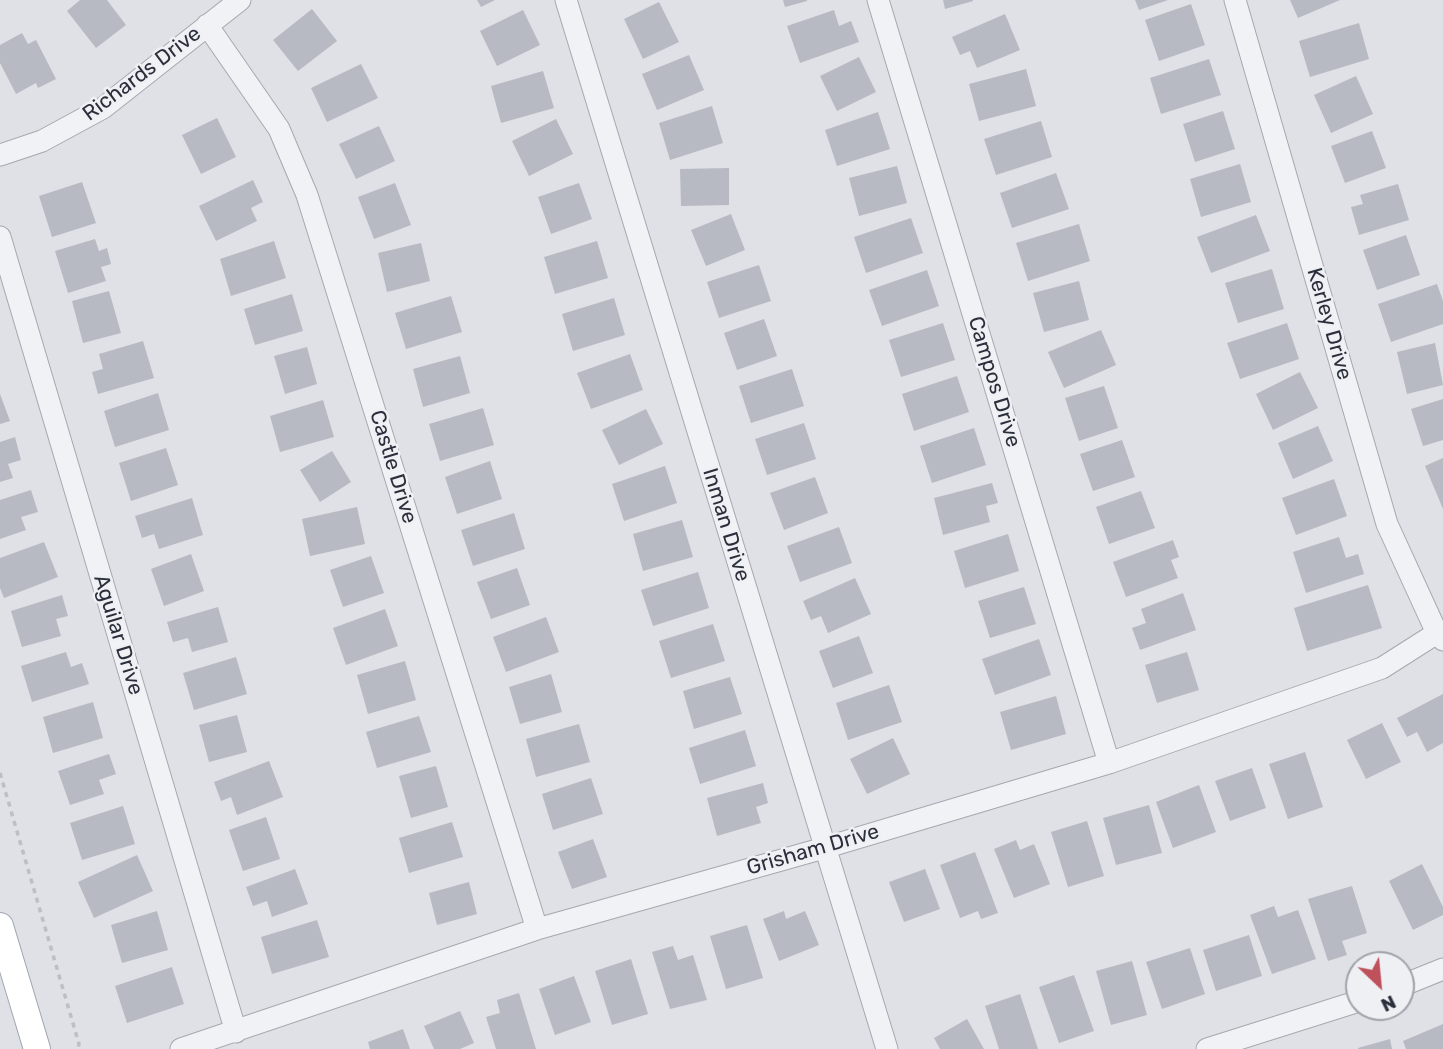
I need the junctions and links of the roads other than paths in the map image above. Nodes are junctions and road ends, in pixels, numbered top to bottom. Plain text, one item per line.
1 (240, 0) edge
2 (566, 0) edge
3 (878, 0) edge
4 (1235, 0) edge
5 (207, 25) junction
6 (0, 155) edge
7 (0, 237) edge
8 (1440, 637) edge
9 (1109, 763) junction
10 (824, 848) junction
11 (0, 926) edge
12 (537, 929) junction
13 (1443, 970) edge
14 (1415, 981) edge
15 (1345, 1005) edge
16 (236, 1032) junction
17 (37, 1049) edge
18 (181, 1049) edge
19 (887, 1049) edge
20 (1207, 1049) edge

1 - 5 street, Richards Drive
2 - 10 street, Inman Drive
3 - 9 street, Campos Drive
4 - 8 street, Kerley Drive
5 - 6 street, Richards Drive
5 - 12 street, Castle Drive
7 - 16 street, Aguilar Drive
8 - 9 street, Grisham Drive
9 - 10 street, Grisham Drive
10 - 12 street, Grisham Drive
10 - 19 street, Inman Drive
11 - 17 main road
12 - 16 street, Grisham Drive
13 - 14 street
15 - 20 street
16 - 18 street, Grisham Drive

